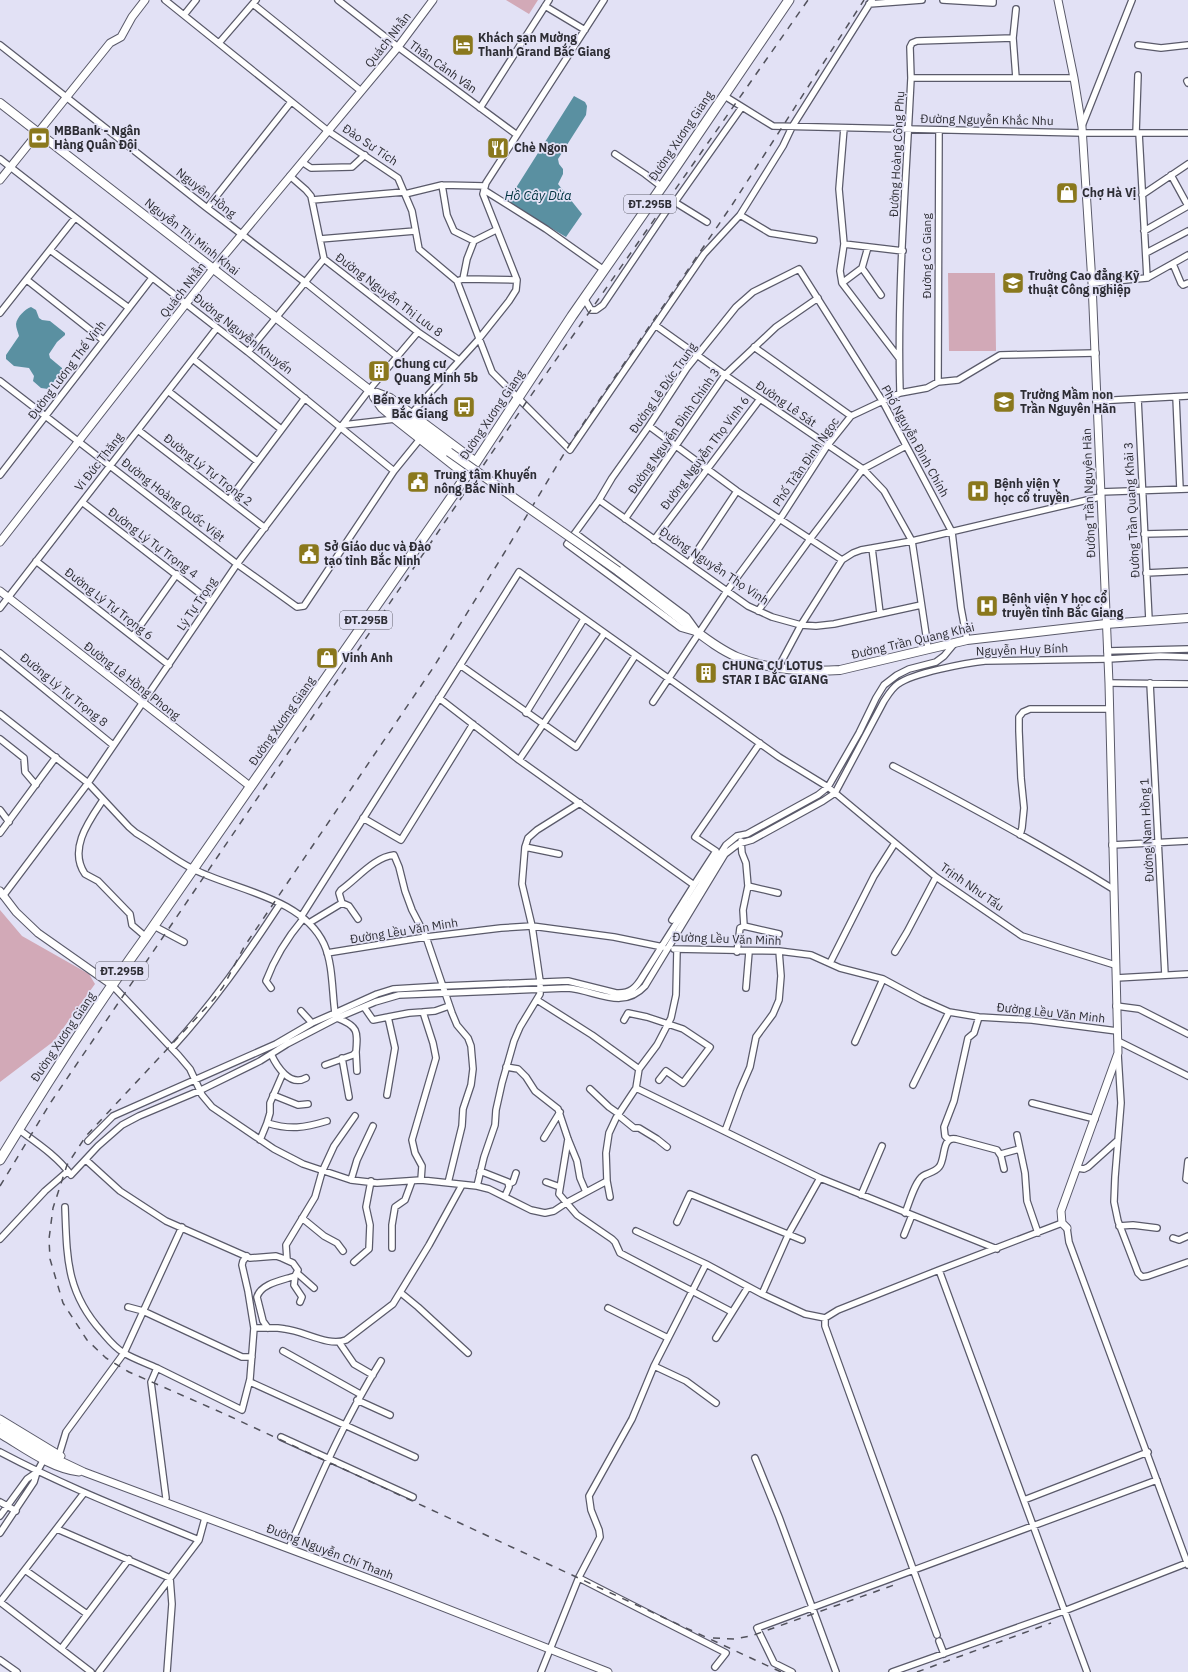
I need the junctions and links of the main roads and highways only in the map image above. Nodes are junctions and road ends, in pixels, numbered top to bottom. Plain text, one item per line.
1 (789, 0) edge
2 (0, 103) edge
3 (369, 390) junction
4 (476, 462) junction
5 (466, 475) junction
6 (1188, 618) edge
7 (699, 633) joint
8 (1, 1157) edge

1 - 4 main road, Đường Xương Giang / ĐT.295B
2 - 3 main road, Nguyễn Thị Minh Khai
3 - 4 main road
3 - 5 main road
3 - 7 main road, Nguyễn Thị Minh Khai, bridge
4 - 5 main road, Đường Xương Giang / ĐT.295B
5 - 8 main road, Đường Xương Giang / ĐT.295B
6 - 7 main road, Đường Trần Quang Khải

